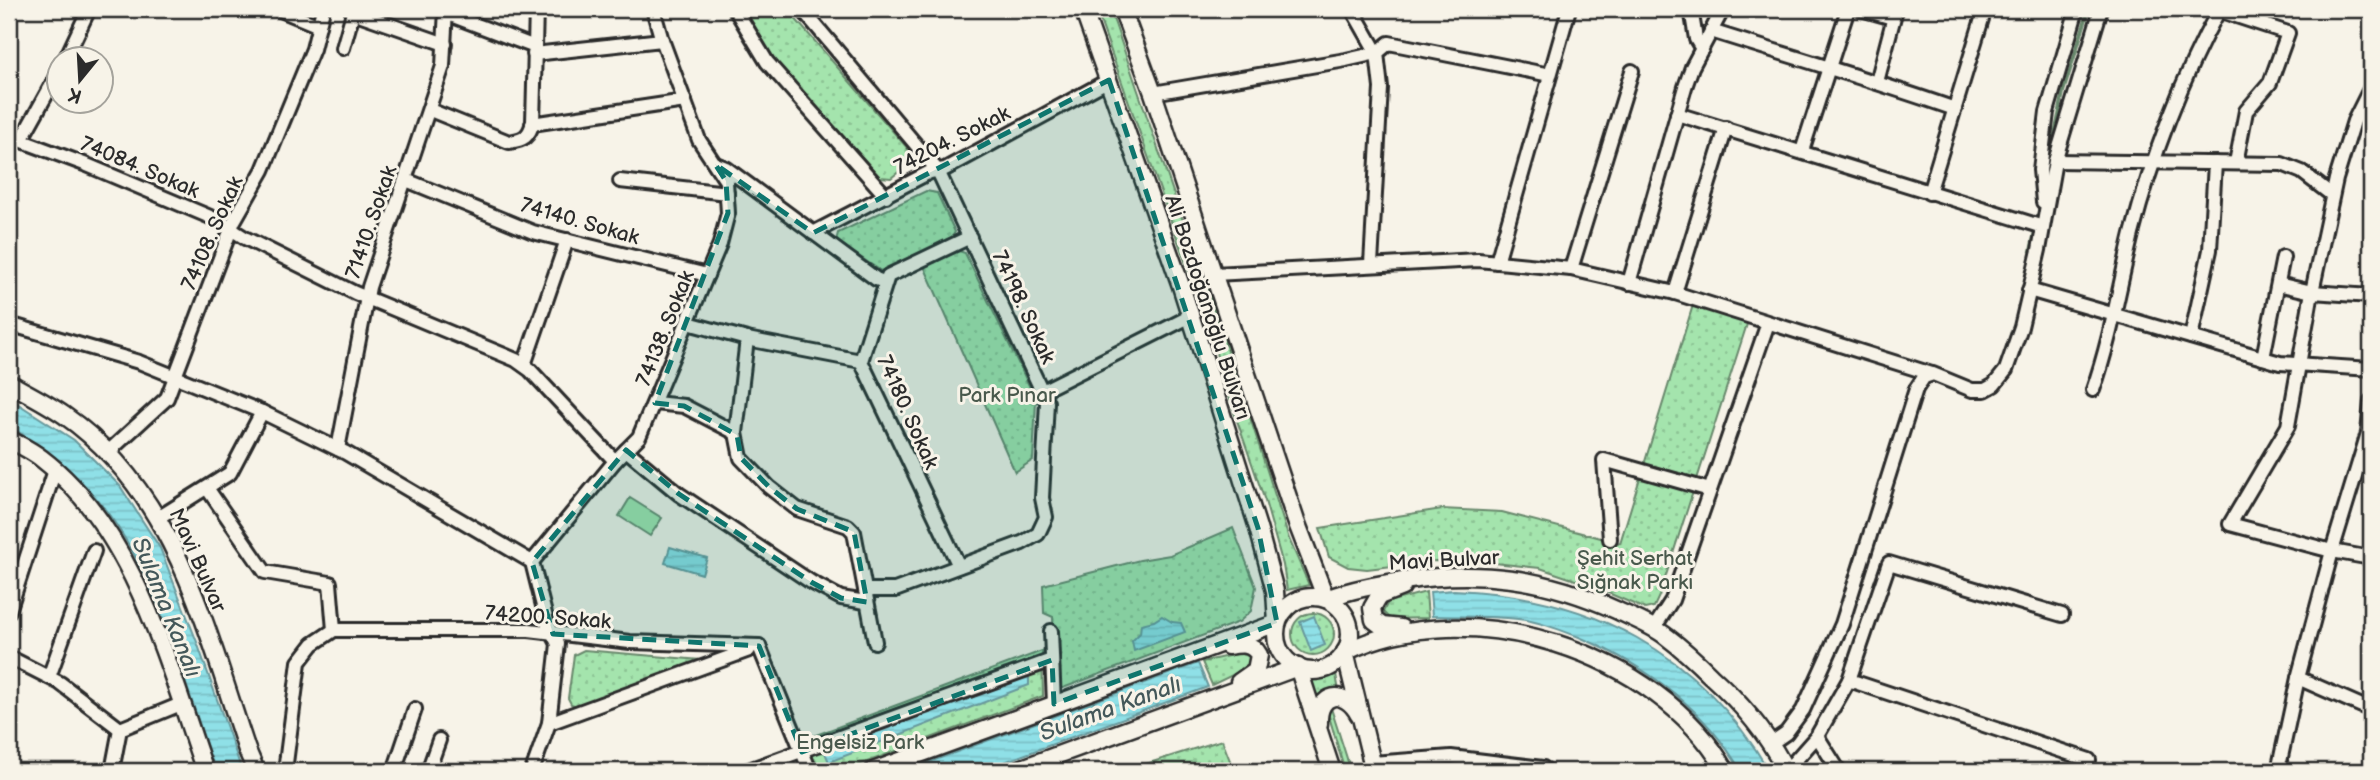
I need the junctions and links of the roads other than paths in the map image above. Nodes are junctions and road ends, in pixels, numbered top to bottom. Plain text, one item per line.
1 (89, 9) edge
2 (278, 9) edge
3 (323, 9) edge
4 (536, 9) edge
5 (653, 9) edge
6 (735, 9) edge
7 (802, 9) edge
8 (1083, 9) edge
9 (1122, 9) edge
10 (1352, 9) edge
11 (1569, 9) edge
12 (1691, 9) edge
13 (1723, 9) edge
14 (1848, 9) edge
15 (1861, 9) edge
16 (1985, 9) edge
17 (2077, 9) edge
18 (2101, 9) edge
19 (2217, 9) edge
20 (353, 10) edge
21 (446, 11) edge
22 (1895, 14) edge
23 (319, 26) junction
24 (1712, 31) junction
25 (662, 40) junction
26 (445, 44) junction
27 (72, 46) edge
28 (343, 48) dead end
29 (1702, 49) junction
30 (534, 50) junction
31 (1377, 53) junction
32 (1829, 69) junction
33 (1632, 71) dead end
34 (1550, 75) junction
35 (1109, 80) junction
36 (1877, 82) junction
37 (2371, 87) edge
38 (46, 91) edge
39 (1153, 93) junction
40 (685, 101) junction
41 (1955, 109) junction
42 (430, 110) junction
43 (1677, 114) junction
44 (532, 124) junction
45 (1726, 128) junction
46 (15, 138) edge
47 (1802, 151) junction
48 (2055, 161) junction
49 (2155, 163) junction
50 (2215, 163) junction
51 (2236, 163) junction
52 (715, 164) junction
53 (938, 171) junction
54 (406, 180) junction
55 (620, 181) dead end
56 (727, 193) junction
57 (1929, 193) junction
58 (2332, 195) junction
59 (886, 196) junction
60 (2043, 227) junction
61 (231, 229) junction
62 (813, 233) junction
63 (971, 237) junction
64 (567, 240) junction
65 (2283, 257) dead end
66 (1497, 262) junction
67 (1371, 264) junction
68 (1571, 269) junction
69 (1214, 274) junction
70 (707, 275) junction
71 (884, 282) junction
72 (1629, 283) junction
73 (2278, 284) junction
74 (2029, 290) junction
75 (2312, 292) junction
76 (1675, 293) junction
77 (2371, 296) edge
78 (366, 298) junction
79 (2114, 315) junction
80 (1191, 316) junction
81 (688, 323) junction
82 (1768, 323) junction
83 (9, 324) edge
84 (2191, 337) junction
85 (747, 339) junction
86 (2263, 358) junction
87 (861, 361) junction
88 (524, 365) junction
89 (2300, 365) junction
90 (2371, 369) edge
91 (1933, 374) junction
92 (174, 376) junction
93 (9, 383) edge
94 (2093, 390) dead end
95 (1042, 391) junction
96 (2371, 401) edge
97 (655, 403) junction
98 (262, 412) junction
99 (736, 433) junction
100 (9, 439) edge
101 (338, 449) junction
102 (626, 450) junction
103 (107, 453) junction
104 (615, 461) junction
105 (55, 470) junction
106 (207, 488) junction
107 (1710, 490) junction
108 (158, 517) junction
109 (1610, 539) dead end
110 (94, 551) dead end
111 (2332, 551) junction
112 (2371, 558) edge
113 (532, 562) junction
114 (959, 566) junction
115 (1427, 577) junction
116 (865, 596) junction
117 (1326, 599) junction
118 (9, 611) edge
119 (2062, 615) dead end
120 (1277, 623) junction
121 (1654, 628) junction
122 (1430, 629) junction
123 (334, 630) junction
124 (1051, 631) dead end
125 (553, 634) junction
126 (875, 642) dead end
127 (759, 646) junction
128 (1195, 652) junction
129 (1345, 652) junction
130 (9, 657) edge
131 (1052, 660) junction
132 (1298, 667) junction
133 (49, 677) junction
134 (2298, 678) junction
135 (1849, 680) junction
136 (1212, 698) junction
137 (181, 704) junction
138 (1054, 704) junction
139 (415, 709) dead end
140 (2371, 710) edge
141 (549, 723) junction
142 (1362, 724) junction
143 (120, 729) junction
144 (1320, 734) junction
145 (1817, 736) junction
146 (439, 740) dead end
147 (1770, 744) junction
148 (802, 752) junction
149 (2090, 760) dead end
150 (1373, 767) edge
151 (112, 771) edge
152 (205, 771) edge
153 (256, 771) edge
154 (285, 771) edge
155 (394, 771) edge
156 (428, 771) edge
157 (532, 771) edge
158 (746, 771) edge
159 (810, 771) edge
160 (873, 771) edge
161 (1014, 771) edge
162 (1332, 771) edge
163 (1547, 771) edge
164 (1726, 771) edge
165 (1786, 771) edge
166 (1839, 771) edge
167 (2278, 771) edge

1 - 27 street
2 - 23 street
3 - 23 street, 74108. Sokak
4 - 30 street
5 - 25 street, 74138. Sokak
6 - 59 street
7 - 53 street, 74198. Sokak
8 - 35 main road, Ali Bozdoğanoğlu Bulvarı
9 - 39 main road, Ali Bozdoğanoğlu Bulvarı
10 - 31 street
11 - 34 street
12 - 29 street
13 - 24 street
14 - 32 street
15 - 22 street
16 - 41 street
17 - 60 street
18 - 48 street
19 - 49 street
19 - 51 street
20 - 26 street
20 - 28 street
21 - 26 street, 71410. Sokak
21 - 30 street
22 - 36 street
23 - 61 street, 74108. Sokak
24 - 29 street
24 - 32 street
25 - 30 street
25 - 40 street, 74138. Sokak
26 - 42 street, 71410. Sokak
29 - 43 street
30 - 44 street
31 - 34 street
31 - 39 street
31 - 67 street
32 - 36 street
32 - 47 street
33 - 68 street
34 - 66 street
35 - 53 street, 74204. Sokak
35 - 80 main road, Ali Bozdoğanoğlu Bulvarı
36 - 41 street
37 - 58 street
38 - 46 street
39 - 69 main road, Ali Bozdoğanoğlu Bulvarı
40 - 44 street
40 - 52 street, 74138. Sokak
41 - 57 street
42 - 44 street
42 - 54 street, 71410. Sokak
43 - 45 street
43 - 72 street
45 - 47 street
45 - 76 street
46 - 61 street, 74084. Sokak
47 - 57 street
48 - 49 street
48 - 60 street
49 - 50 street
49 - 79 street
50 - 51 street
50 - 84 street
51 - 58 street
52 - 56 street, 74138. Sokak
52 - 62 street
53 - 59 street, 74204. Sokak
53 - 63 street, 74198. Sokak
54 - 64 street, 74140. Sokak
54 - 78 street, 71410. Sokak
55 - 56 street
56 - 70 street, 74138. Sokak
57 - 60 street
58 - 75 street
59 - 62 street, 74204. Sokak
60 - 74 street
61 - 78 street, 74084. Sokak
61 - 92 street, 74108. Sokak
62 - 71 street
63 - 71 street
63 - 95 street, 74198. Sokak
64 - 70 street, 74140. Sokak
64 - 88 street
65 - 73 street
66 - 67 street
66 - 68 street
67 - 69 street
68 - 72 street
69 - 117 main road, Ali Bozdoğanoğlu Bulvarı
70 - 81 street, 74138. Sokak
71 - 87 street, 74180. Sokak
72 - 76 street
73 - 75 street
73 - 86 street
74 - 79 street
74 - 91 street
75 - 77 street
75 - 89 street
76 - 82 street
78 - 88 street, 74084. Sokak
78 - 101 street, 71410. Sokak
79 - 84 street
79 - 94 street
80 - 95 street
80 - 120 main road, Ali Bozdoğanoğlu Bulvarı
81 - 85 street
81 - 97 street, 74138. Sokak
82 - 91 street
82 - 107 street
83 - 92 street
84 - 86 street
85 - 87 street
85 - 99 street
86 - 89 street
87 - 114 street, 74180. Sokak
88 - 104 street
89 - 90 street
89 - 111 street
91 - 147 street
92 - 98 street
92 - 103 street, 74108. Sokak
93 - 103 main road, Mavi Bulvar
95 - 114 street, 74198. Sokak
96 - 111 street
97 - 99 street
97 - 102 street, 74138. Sokak
98 - 101 street
98 - 106 street
99 - 116 street
100 - 105 main road
101 - 113 street
102 - 104 street, 74138. Sokak
102 - 116 street, 74198. Sokak
103 - 108 main road, Mavi Bulvar
104 - 113 street, 74138. Sokak
105 - 118 street
105 - 137 main road
106 - 108 street
106 - 123 street
107 - 109 street
107 - 121 street
108 - 153 main road, Mavi Bulvar
110 - 133 street
111 - 112 street
111 - 134 street
113 - 125 street
114 - 116 street, 74198. Sokak
115 - 117 main road, Mavi Bulvar
115 - 121 main road, Mavi Bulvar
115 - 122 main road
116 - 126 street
117 - 120 main road
117 - 129 main road
119 - 135 street
120 - 128 main road
120 - 132 main road
121 - 147 main road, Mavi Bulvar
122 - 129 main road
122 - 164 main road
123 - 125 street, 74200. Sokak
123 - 154 street
124 - 131 street
125 - 127 street, 74200. Sokak
125 - 141 street
127 - 141 street
127 - 148 street
128 - 136 main road
128 - 138 main road
129 - 132 main road
129 - 142 main road
130 - 133 street
131 - 138 street
131 - 148 street
132 - 136 main road
132 - 144 main road
133 - 143 street
134 - 140 street
134 - 167 street
135 - 145 street
135 - 149 street
136 - 161 main road
137 - 143 street
137 - 152 main road
138 - 160 main road
139 - 155 street
141 - 157 street
142 - 144 main road
142 - 150 main road
143 - 151 street
144 - 162 main road
145 - 165 street
145 - 166 street
146 - 156 street
147 - 165 main road, Mavi Bulvar
148 - 158 street
148 - 159 street
150 - 163 street

